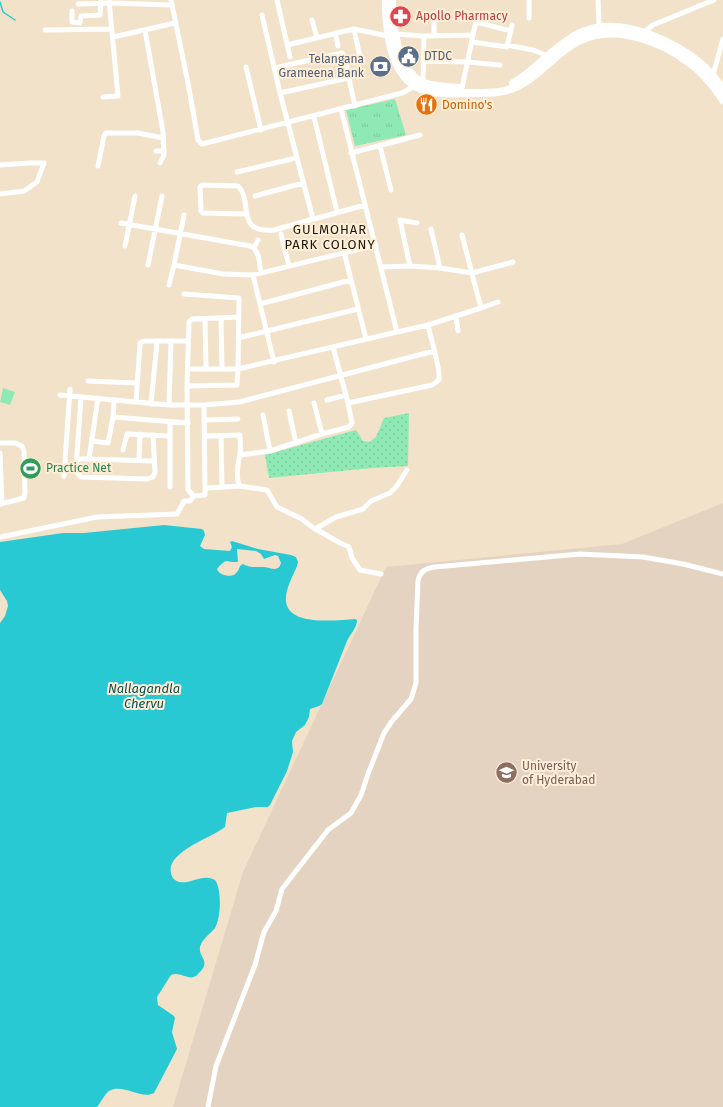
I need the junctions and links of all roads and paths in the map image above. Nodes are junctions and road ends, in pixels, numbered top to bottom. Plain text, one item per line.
1 (277, 0) edge
2 (386, 0) edge
3 (392, 0) edge
4 (529, 0) edge
5 (598, 0) edge
6 (714, 0) edge
7 (101, 2) edge
8 (109, 2) edge
9 (172, 3) edge
10 (78, 4) dead end
11 (72, 10) dead end
12 (262, 15) dead end
13 (434, 15) dead end
14 (477, 16) dead end
15 (529, 18) dead end
16 (312, 20) dead end
17 (476, 22) junction
18 (176, 23) junction
19 (599, 27) junction
20 (112, 29) junction
21 (354, 29) junction
22 (44, 30) dead end
23 (145, 30) junction
24 (335, 33) junction
25 (392, 35) junction
26 (473, 35) junction
27 (424, 36) junction
28 (434, 36) junction
29 (643, 36) junction
30 (113, 37) junction
31 (317, 38) junction
32 (723, 39) edge
33 (472, 42) junction
34 (288, 45) junction
35 (507, 45) junction
36 (338, 46) dead end
37 (548, 56) junction
38 (290, 57) dead end
39 (360, 57) dead end
40 (423, 61) junction
41 (468, 62) junction
42 (500, 65) dead end
43 (246, 68) dead end
44 (274, 68) junction
45 (713, 75) junction
46 (348, 78) junction
47 (415, 86) junction
48 (424, 86) junction
49 (462, 88) junction
50 (723, 89) edge
51 (280, 93) junction
52 (104, 97) dead end
53 (723, 100) edge
54 (355, 106) junction
55 (341, 109) junction
56 (314, 117) junction
57 (287, 123) junction
58 (262, 130) junction
59 (420, 135) dead end
60 (163, 138) junction
61 (380, 146) junction
62 (156, 151) dead end
63 (164, 151) junction
64 (351, 153) junction
65 (296, 158) junction
66 (160, 163) dead end
67 (0, 165) edge
68 (98, 166) dead end
69 (237, 172) dead end
70 (303, 183) junction
71 (391, 190) dead end
72 (0, 194) edge
73 (135, 196) dead end
74 (162, 196) dead end
75 (255, 196) dead end
76 (365, 205) junction
77 (337, 212) junction
78 (246, 214) junction
79 (184, 215) dead end
80 (312, 219) junction
81 (417, 222) dead end
82 (121, 223) dead end
83 (128, 225) junction
84 (431, 229) dead end
85 (155, 230) junction
86 (281, 234) dead end
87 (181, 235) junction
88 (462, 235) dead end
89 (258, 240) dead end
90 (376, 245) junction
91 (125, 246) dead end
92 (254, 248) junction
93 (344, 252) junction
94 (513, 262) dead end
95 (148, 265) dead end
96 (174, 265) junction
97 (289, 266) junction
98 (410, 266) junction
99 (381, 267) junction
100 (440, 268) junction
101 (261, 273) junction
102 (472, 273) junction
103 (253, 275) junction
104 (351, 280) junction
105 (169, 285) dead end
106 (184, 294) dead end
107 (498, 302) dead end
108 (260, 304) junction
109 (481, 308) junction
110 (358, 309) junction
111 (239, 317) junction
112 (456, 317) junction
113 (221, 318) junction
114 (205, 319) junction
115 (428, 325) junction
116 (458, 331) dead end
117 (267, 332) junction
118 (397, 332) junction
119 (238, 338) junction
120 (366, 339) junction
121 (170, 341) junction
122 (188, 341) junction
123 (157, 342) junction
124 (333, 347) junction
125 (434, 351) junction
126 (274, 362) junction
127 (206, 368) junction
128 (188, 369) junction
129 (222, 369) junction
130 (238, 369) junction
131 (341, 376) junction
132 (88, 382) dead end
133 (137, 383) junction
134 (187, 386) junction
135 (70, 389) dead end
136 (60, 395) dead end
137 (346, 395) junction
138 (70, 396) junction
139 (81, 397) junction
140 (98, 398) junction
141 (114, 400) junction
142 (327, 400) dead end
143 (136, 402) junction
144 (314, 403) dead end
145 (348, 403) junction
146 (151, 404) junction
147 (169, 405) junction
148 (188, 405) junction
149 (204, 405) junction
150 (289, 411) dead end
151 (263, 415) dead end
152 (113, 417) junction
153 (238, 419) dead end
154 (204, 420) junction
155 (170, 422) junction
156 (188, 423) junction
157 (239, 429) dead end
158 (140, 434) junction
159 (322, 434) junction
160 (153, 435) junction
161 (240, 435) junction
162 (170, 436) junction
163 (205, 436) junction
164 (221, 436) junction
165 (92, 441) junction
166 (0, 443) edge
167 (296, 443) junction
168 (123, 450) dead end
169 (270, 451) junction
170 (0, 453) edge
171 (240, 455) junction
172 (77, 459) junction
173 (90, 460) junction
174 (139, 461) junction
175 (154, 461) junction
176 (407, 470) dead end
177 (64, 476) dead end
178 (222, 486) junction
179 (240, 486) junction
180 (170, 487) dead end
181 (205, 490) junction
182 (194, 496) junction
183 (1, 504) edge
184 (315, 529) junction
185 (0, 537) edge
186 (381, 574) dead end
187 (723, 574) edge
188 (208, 1107) edge

1 - 34 street
2 - 25 main road
3 - 25 main road
4 - 15 street
5 - 19 street
6 - 29 street
7 - 8 street
7 - 10 street
7 - 11 street
8 - 9 street
8 - 20 street
9 - 18 street
12 - 44 street
13 - 28 street
14 - 17 street
16 - 31 street
17 - 26 street
17 - 35 street
18 - 23 street
18 - 58 street
19 - 29 main road
19 - 37 main road
20 - 22 street
20 - 30 street
21 - 24 street
21 - 25 street
21 - 39 street
23 - 30 street
23 - 60 street
24 - 31 street
24 - 36 street
25 - 27 street
25 - 47 main road
25 - 48 main road
26 - 28 street
26 - 33 street
27 - 28 street
27 - 40 street
29 - 45 main road
29 - 48 main road
29 - 53 main road
30 - 52 street
31 - 34 street
32 - 45 street
33 - 35 street
33 - 41 street
34 - 38 street
35 - 37 street
37 - 49 main road
40 - 41 street
40 - 48 street
41 - 42 street
41 - 49 street
43 - 58 street
44 - 46 street
44 - 51 street
45 - 50 main road
46 - 51 street
46 - 54 street
47 - 48 main road
47 - 54 street
48 - 49 main road
51 - 57 street
54 - 55 street
55 - 56 street
55 - 64 street
56 - 57 street
56 - 77 street
57 - 58 street
57 - 65 street
59 - 61 street
60 - 63 street
60 - 68 street
61 - 64 street
61 - 71 street
62 - 63 street
63 - 66 street
64 - 76 street
65 - 69 street
65 - 70 street
67 - 72 street
70 - 75 street
70 - 80 street
73 - 83 street
74 - 85 street
76 - 77 street
76 - 90 street
77 - 80 street
78 - 78 street
78 - 80 street
79 - 87 street
81 - 98 street
82 - 83 street
83 - 85 street
83 - 91 street
84 - 100 street
85 - 87 street
85 - 95 street
86 - 97 street
87 - 92 street
87 - 96 street
88 - 102 street
89 - 92 street
90 - 93 street
90 - 99 street
92 - 101 street
93 - 97 street
93 - 104 street
94 - 102 street
96 - 103 street
96 - 105 street
97 - 101 street
98 - 99 street
98 - 100 street
99 - 118 street
100 - 102 street
101 - 103 street
102 - 109 street
103 - 108 street
104 - 108 street
104 - 110 street
106 - 111 street
107 - 109 street
108 - 117 street
109 - 112 street
110 - 117 street
110 - 120 street
111 - 113 street
111 - 119 street
112 - 115 street
112 - 116 street
113 - 114 street
113 - 129 street
114 - 122 street
114 - 127 street
115 - 118 street
115 - 125 street
117 - 119 street
117 - 126 street
118 - 120 street
119 - 130 street
120 - 124 street
121 - 122 street
121 - 123 street
121 - 147 street
122 - 128 street
123 - 133 street
123 - 146 street
124 - 126 street
124 - 131 street
125 - 131 street
125 - 145 street
126 - 130 street
127 - 128 street
127 - 129 street
128 - 134 street
129 - 130 street
130 - 134 street
131 - 137 street
131 - 149 street
132 - 133 street
133 - 143 street
134 - 148 street
135 - 138 street
136 - 138 street
137 - 142 street
137 - 145 street
138 - 139 street
138 - 177 street
139 - 140 street
139 - 172 street
140 - 141 street
140 - 165 street
141 - 143 street
141 - 152 street
143 - 146 street
144 - 159 street
145 - 159 street
146 - 147 street
147 - 148 street
148 - 149 street
148 - 156 street
149 - 154 street
150 - 167 street
151 - 169 street
152 - 155 street
152 - 165 street
153 - 154 street
154 - 163 street
155 - 156 street
155 - 162 street
156 - 182 street
157 - 161 street
158 - 160 street
158 - 168 street
158 - 174 street
159 - 167 street
160 - 162 street
160 - 175 street
161 - 164 street
161 - 171 street
162 - 180 street
163 - 164 street
163 - 181 street
164 - 178 street
165 - 173 street
166 - 183 street
167 - 169 street
169 - 171 street
170 - 183 street
171 - 179 street
172 - 173 street
172 - 175 street
173 - 174 street
174 - 175 street
176 - 184 street
178 - 179 street
178 - 181 street
179 - 184 street
181 - 182 street
182 - 185 street
184 - 186 street
187 - 188 street

